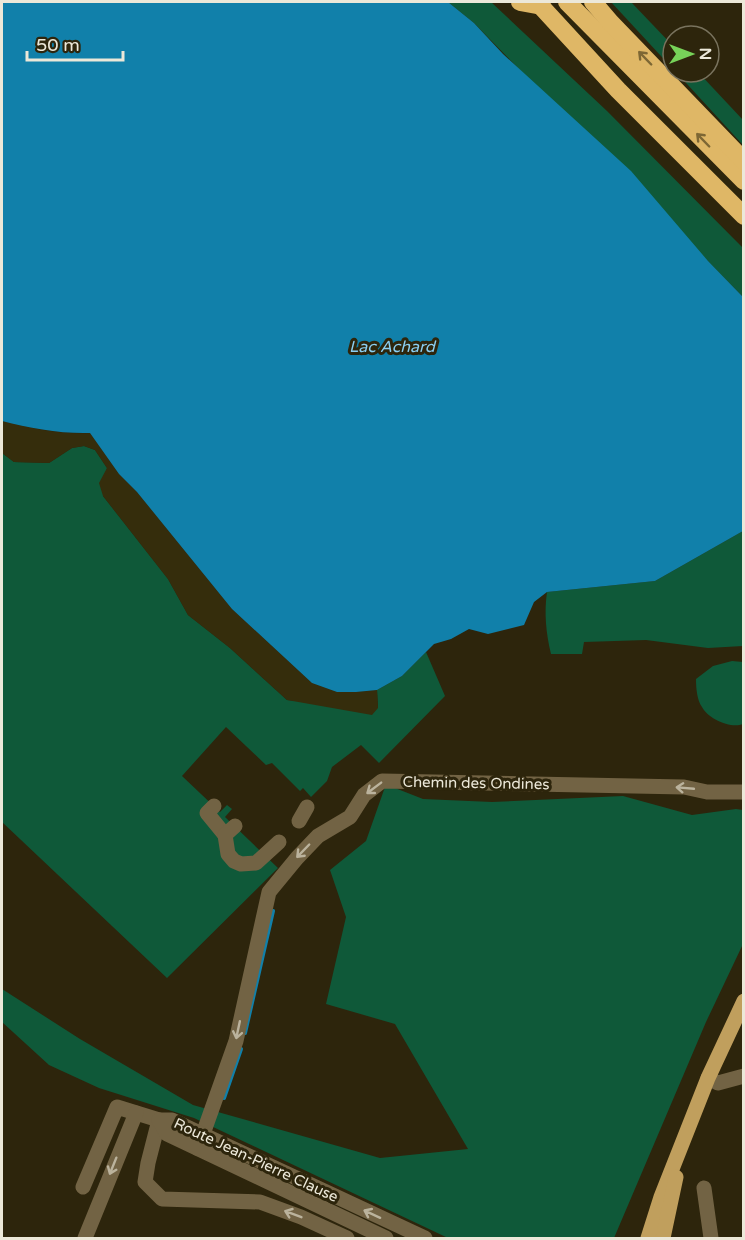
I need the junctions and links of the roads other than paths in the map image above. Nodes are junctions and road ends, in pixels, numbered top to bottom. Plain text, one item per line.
1 (520, 2) edge
2 (567, 2) edge
3 (593, 2) edge
4 (540, 4) edge
5 (744, 161) edge
6 (744, 181) edge
7 (744, 216) edge
8 (744, 792) edge
9 (214, 806) dead end
10 (308, 807) dead end
11 (299, 821) dead end
12 (279, 842) dead end
13 (744, 1001) edge
14 (744, 1076) edge
15 (708, 1078) junction
16 (136, 1113) junction
17 (159, 1120) junction
18 (200, 1141) junction
19 (682, 1145) junction
20 (83, 1186) dead end
21 (704, 1188) dead end
22 (661, 1197) junction
23 (85, 1239) edge
24 (347, 1239) edge
25 (386, 1239) edge
26 (425, 1239) edge
27 (640, 1239) edge
28 (648, 1239) edge
29 (663, 1239) edge
30 (711, 1239) edge

1 - 4 highway
6 -> 2 highway
5 -> 3 highway
4 - 7 highway
8 -> 18 street, Chemin des Ondines
9 - 12 street
10 - 11 street
13 - 15 main road
14 - 15 street
15 - 19 main road
16 - 17 street, Route Jean-Pierre Clause
16 - 20 street
16 -> 23 street
17 - 18 street, Route Jean-Pierre Clause
24 -> 17 street
18 - 25 street, Route Jean-Pierre Clause
26 -> 18 street, Route Jean-Pierre Clause
19 - 22 main road
19 - 29 main road
21 - 30 street
22 - 27 main road
22 - 28 main road

